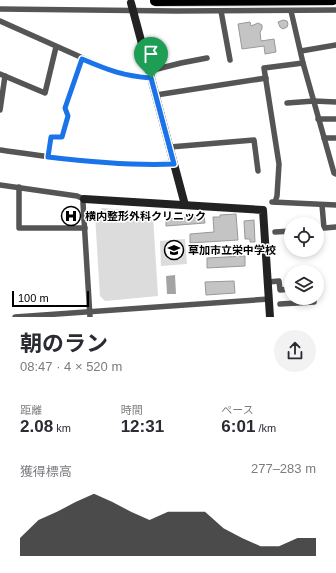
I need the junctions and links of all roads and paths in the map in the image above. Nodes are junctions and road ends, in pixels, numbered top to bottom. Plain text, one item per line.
1 (285, 0) edge
2 (333, 0) edge
3 (155, 1) edge
4 (132, 7) junction
5 (0, 9) edge
6 (336, 10) edge
7 (221, 11) junction
8 (273, 11) junction
9 (291, 11) junction
10 (0, 21) edge
11 (336, 45) edge
12 (56, 47) junction
13 (301, 51) junction
14 (207, 58) dead end
15 (82, 59) junction
16 (230, 60) dead end
17 (304, 63) junction
18 (150, 74) junction
19 (3, 75) edge
20 (266, 78) junction
21 (156, 95) junction
22 (314, 101) junction
23 (336, 102) edge
24 (286, 103) dead end
25 (0, 110) edge
26 (318, 119) junction
27 (336, 119) edge
28 (324, 138) junction
29 (336, 138) edge
30 (170, 147) junction
31 (0, 150) edge
32 (329, 155) junction
33 (336, 155) edge
34 (48, 157) junction
35 (174, 164) junction
36 (258, 171) dead end
37 (336, 174) edge
38 (0, 185) edge
39 (19, 188) junction
40 (84, 199) junction
41 (322, 204) junction
42 (185, 205) junction
43 (336, 205) edge
44 (323, 217) edge
45 (85, 228) junction
46 (324, 228) edge
47 (336, 228) edge
48 (284, 231) edge
49 (276, 232) dead end
50 (268, 282) junction
51 (284, 290) edge
52 (269, 299) junction
53 (280, 304) dead end
54 (284, 304) edge
55 (90, 314) edge
56 (15, 317) edge
57 (270, 317) edge

1 - 8 street
2 - 3 highway, bridge
4 - 5 street
4 - 7 street
4 - 18 street
6 - 9 street
7 - 8 street
7 - 16 street
8 - 9 street
9 - 13 street
10 - 12 street
11 - 13 street
12 - 15 street
12 - 19 street
13 - 17 street
14 - 18 street
15 - 18 street
15 - 34 street
17 - 20 street
17 - 22 street
18 - 21 street
19 - 25 street
20 - 21 street
20 - 41 street
21 - 30 street
22 - 23 street
22 - 24 street
22 - 26 street
26 - 27 street
26 - 28 street
28 - 29 street
28 - 32 street
30 - 35 street
30 - 36 street
31 - 34 street
32 - 33 street
32 - 37 street
34 - 35 street
35 - 42 street
38 - 39 street
39 - 40 street
39 - 45 street
40 - 42 street
40 - 45 street
41 - 43 street
41 - 44 street
42 - 50 street
45 - 55 street
46 - 47 street
48 - 49 street
50 - 51 street
50 - 52 street
52 - 55 street
52 - 57 street
53 - 54 street
55 - 56 street

